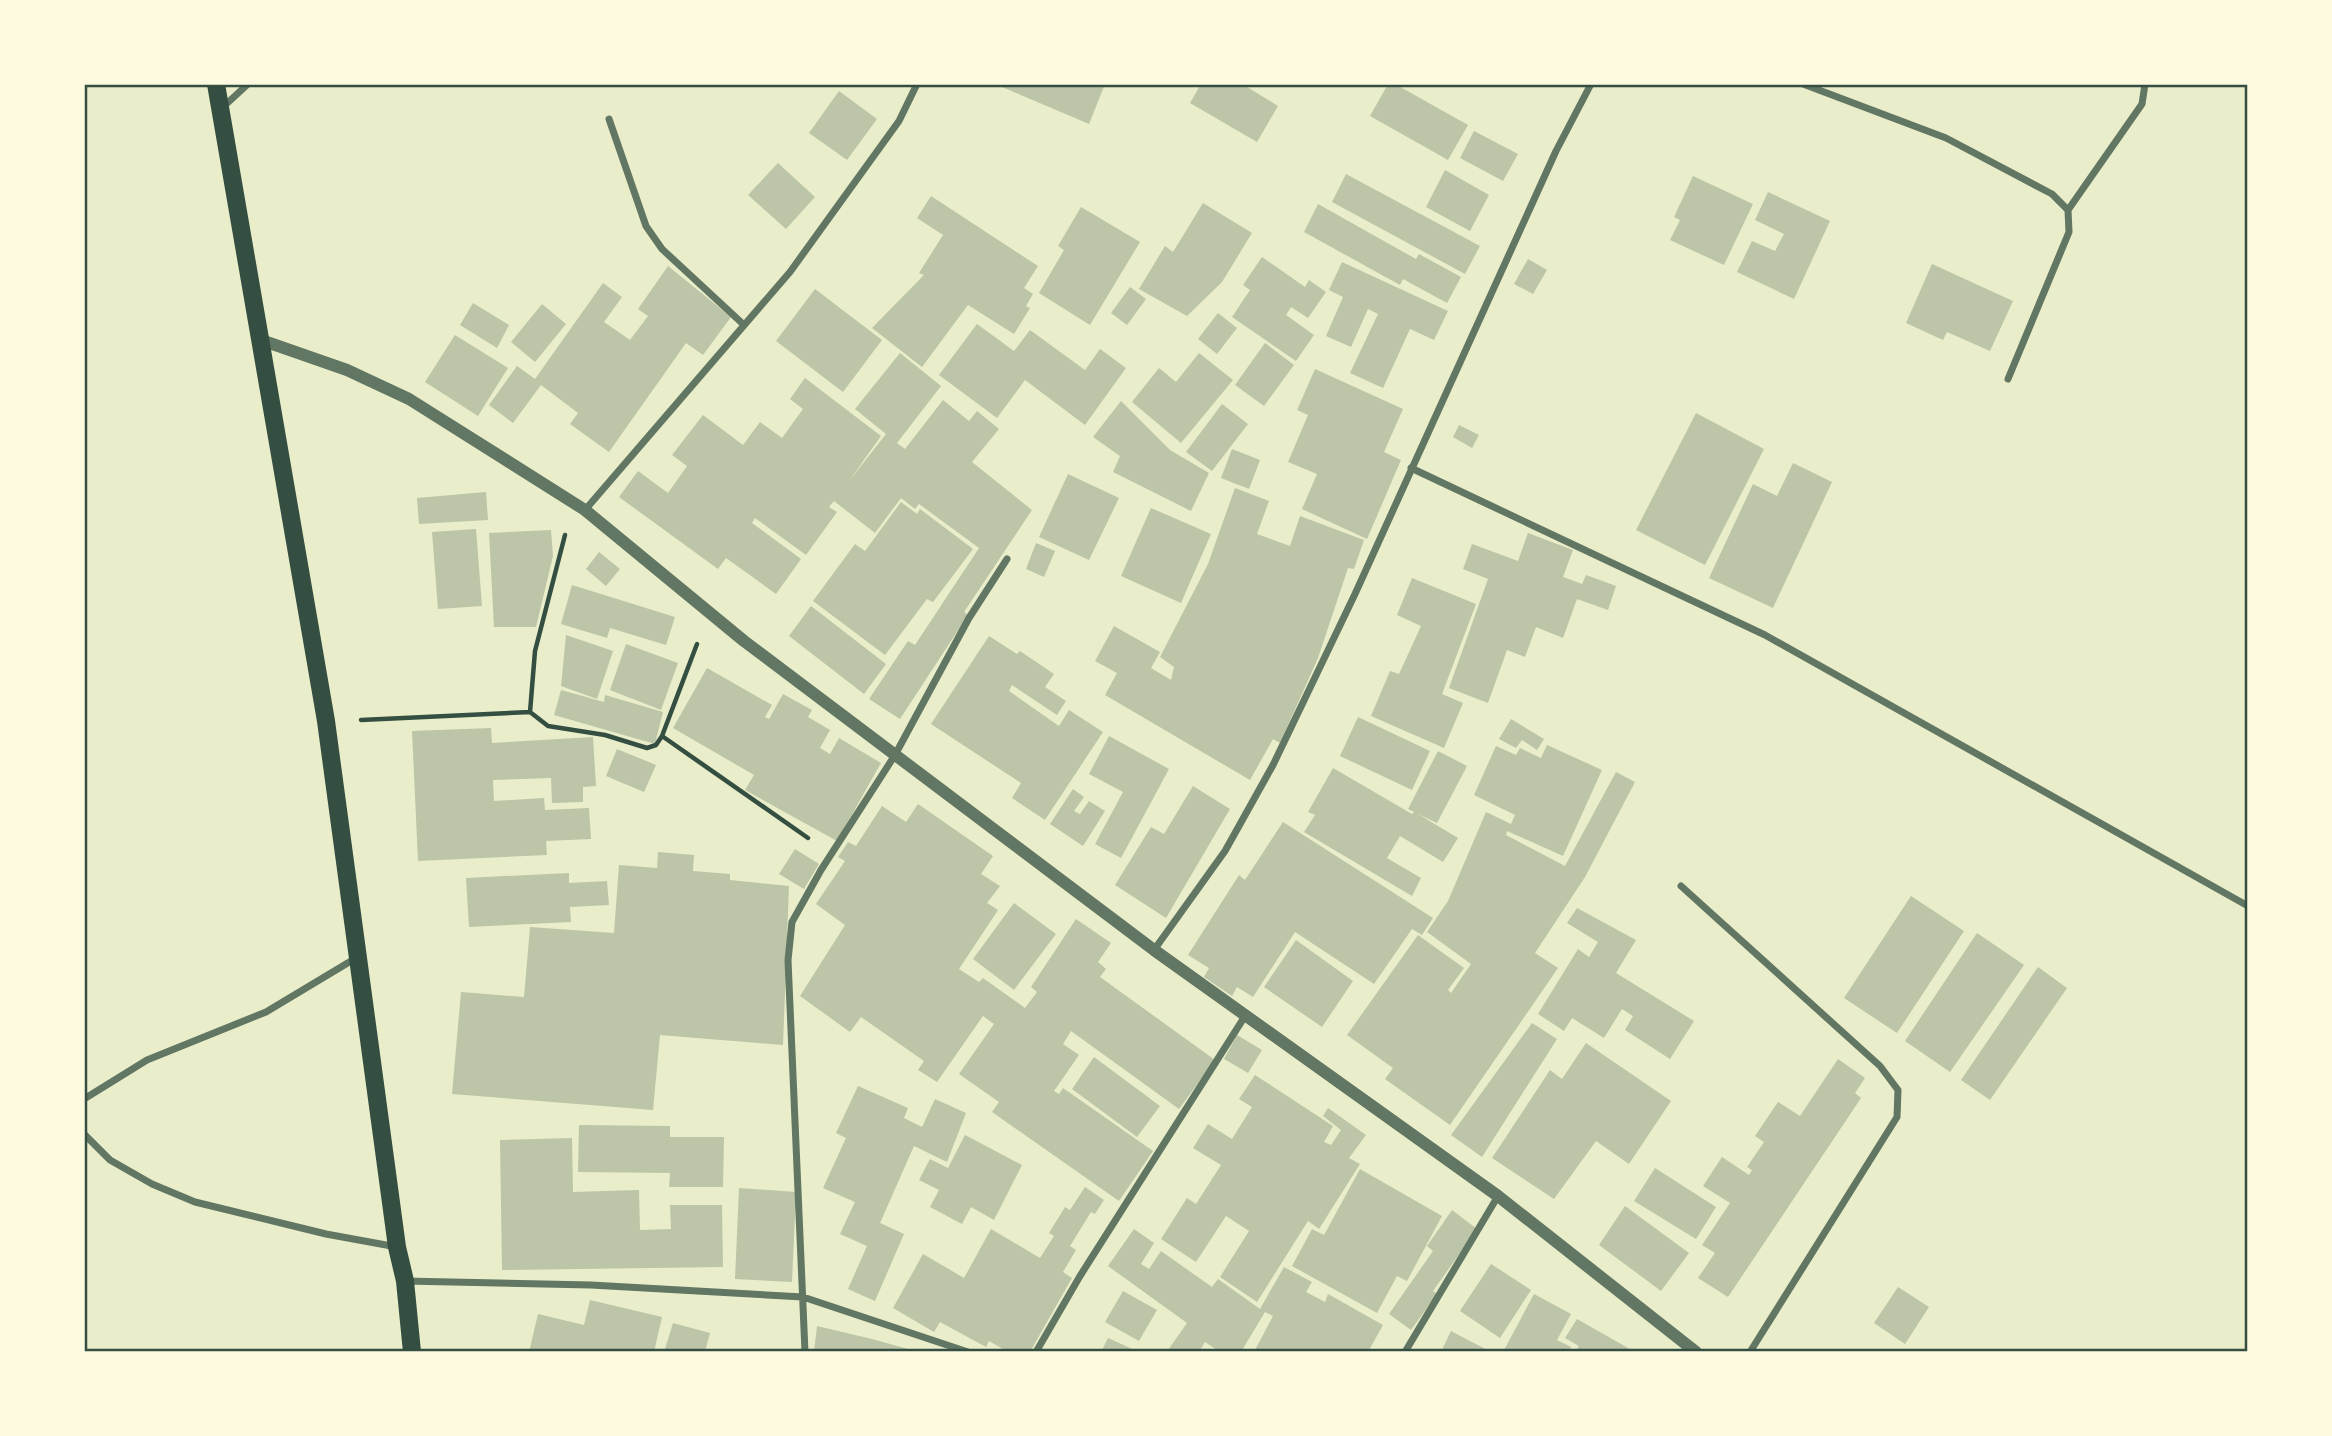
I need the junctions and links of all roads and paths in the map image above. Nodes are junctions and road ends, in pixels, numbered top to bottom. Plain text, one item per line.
1 (216, 84) edge
2 (248, 84) edge
3 (918, 84) edge
4 (1591, 84) edge
5 (1803, 84) edge
6 (2145, 84) edge
7 (219, 109) junction
8 (609, 119) dead end
9 (2068, 210) junction
10 (743, 324) junction
11 (261, 340) junction
12 (2008, 379) dead end
13 (1410, 468) junction
14 (573, 502) junction
15 (585, 510) junction
16 (1007, 559) dead end
17 (709, 612) junction
18 (530, 712) junction
19 (326, 721) junction
20 (662, 736) junction
21 (895, 755) junction
22 (831, 854) junction
23 (1681, 886) dead end
24 (2248, 906) edge
25 (1154, 950) junction
26 (360, 956) junction
27 (1245, 1016) junction
28 (84, 1100) edge
29 (84, 1134) edge
30 (1497, 1196) junction
31 (397, 1247) junction
32 (405, 1280) junction
33 (803, 1297) junction
34 (1681, 1348) edge
35 (412, 1352) edge
36 (805, 1352) edge
37 (968, 1352) edge
38 (1036, 1352) edge
39 (1405, 1352) edge
40 (1696, 1352) edge
41 (1750, 1352) edge

1 - 7 main road
2 - 7 street
3 - 10 street
4 - 13 street
5 - 9 street
6 - 9 street
7 - 11 main road
8 - 10 street
9 - 12 street
10 - 15 street
11 - 14 street
11 - 19 main road
13 - 24 street
13 - 25 street
14 - 15 street
14 - 18 path
15 - 17 street
16 - 21 street
17 - 20 path
17 - 21 street
18 - 19 path
18 - 20 path
19 - 26 main road
20 - 22 path
21 - 22 street
21 - 25 street
22 - 33 street
23 - 41 street
25 - 27 street
26 - 28 street
26 - 31 main road
27 - 30 street
27 - 38 street
29 - 31 street
30 - 34 street
30 - 39 street
31 - 32 main road
32 - 33 street
32 - 35 main road
33 - 36 street
33 - 37 street
34 - 40 street

